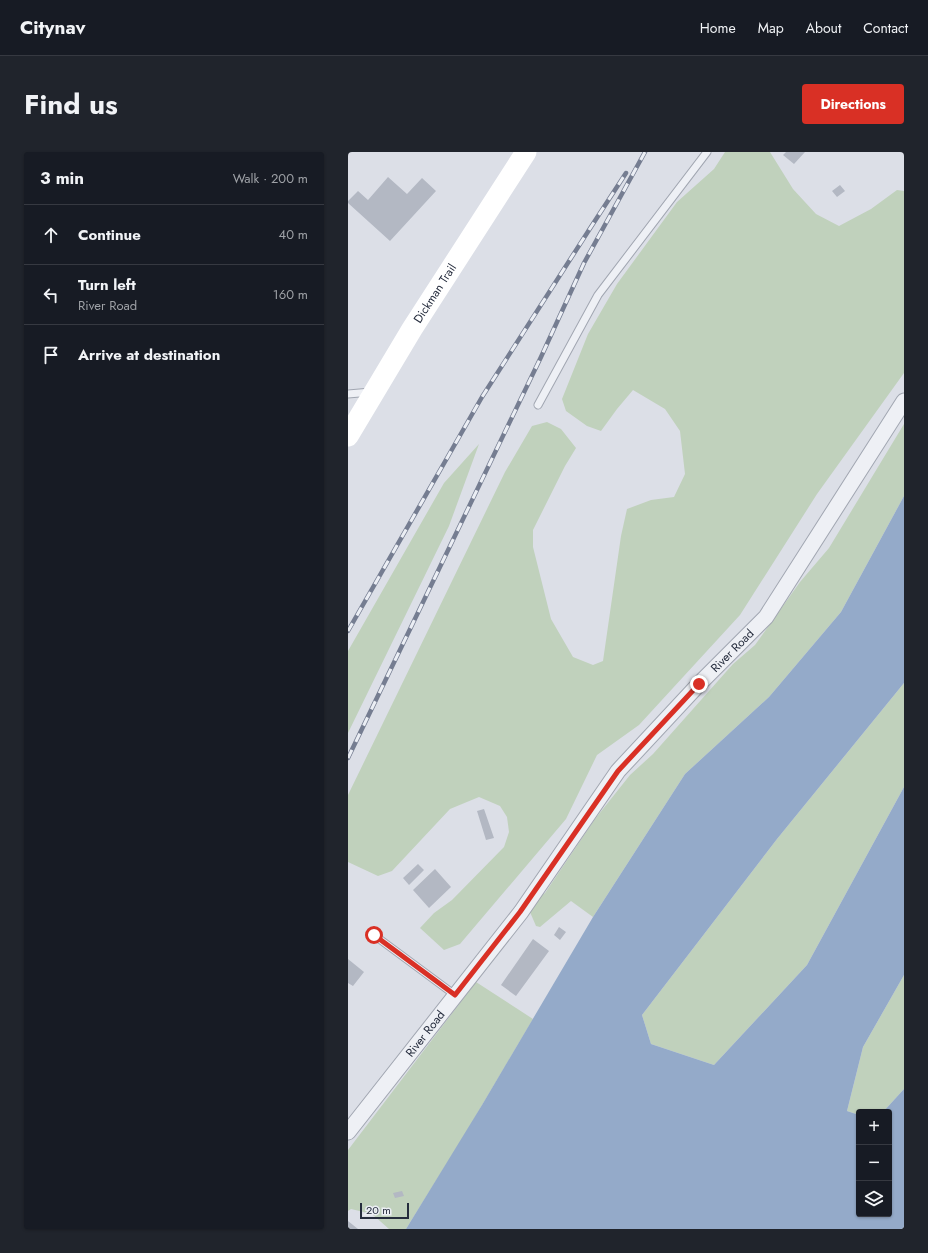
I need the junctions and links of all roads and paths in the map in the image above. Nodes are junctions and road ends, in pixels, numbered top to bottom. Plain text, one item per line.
1 (526, 152) edge
2 (707, 152) edge
3 (375, 391) junction
4 (348, 394) edge
5 (904, 401) edge
6 (538, 405) dead end
7 (348, 436) edge
8 (374, 935) dead end
9 (455, 995) junction
10 (348, 1132) edge

1 - 3 street, Dickman Trail
2 - 6 lane
3 - 4 lane
3 - 7 street, Dickman Trail
5 - 9 street, River Road
8 - 9 lane
9 - 10 street, River Road

